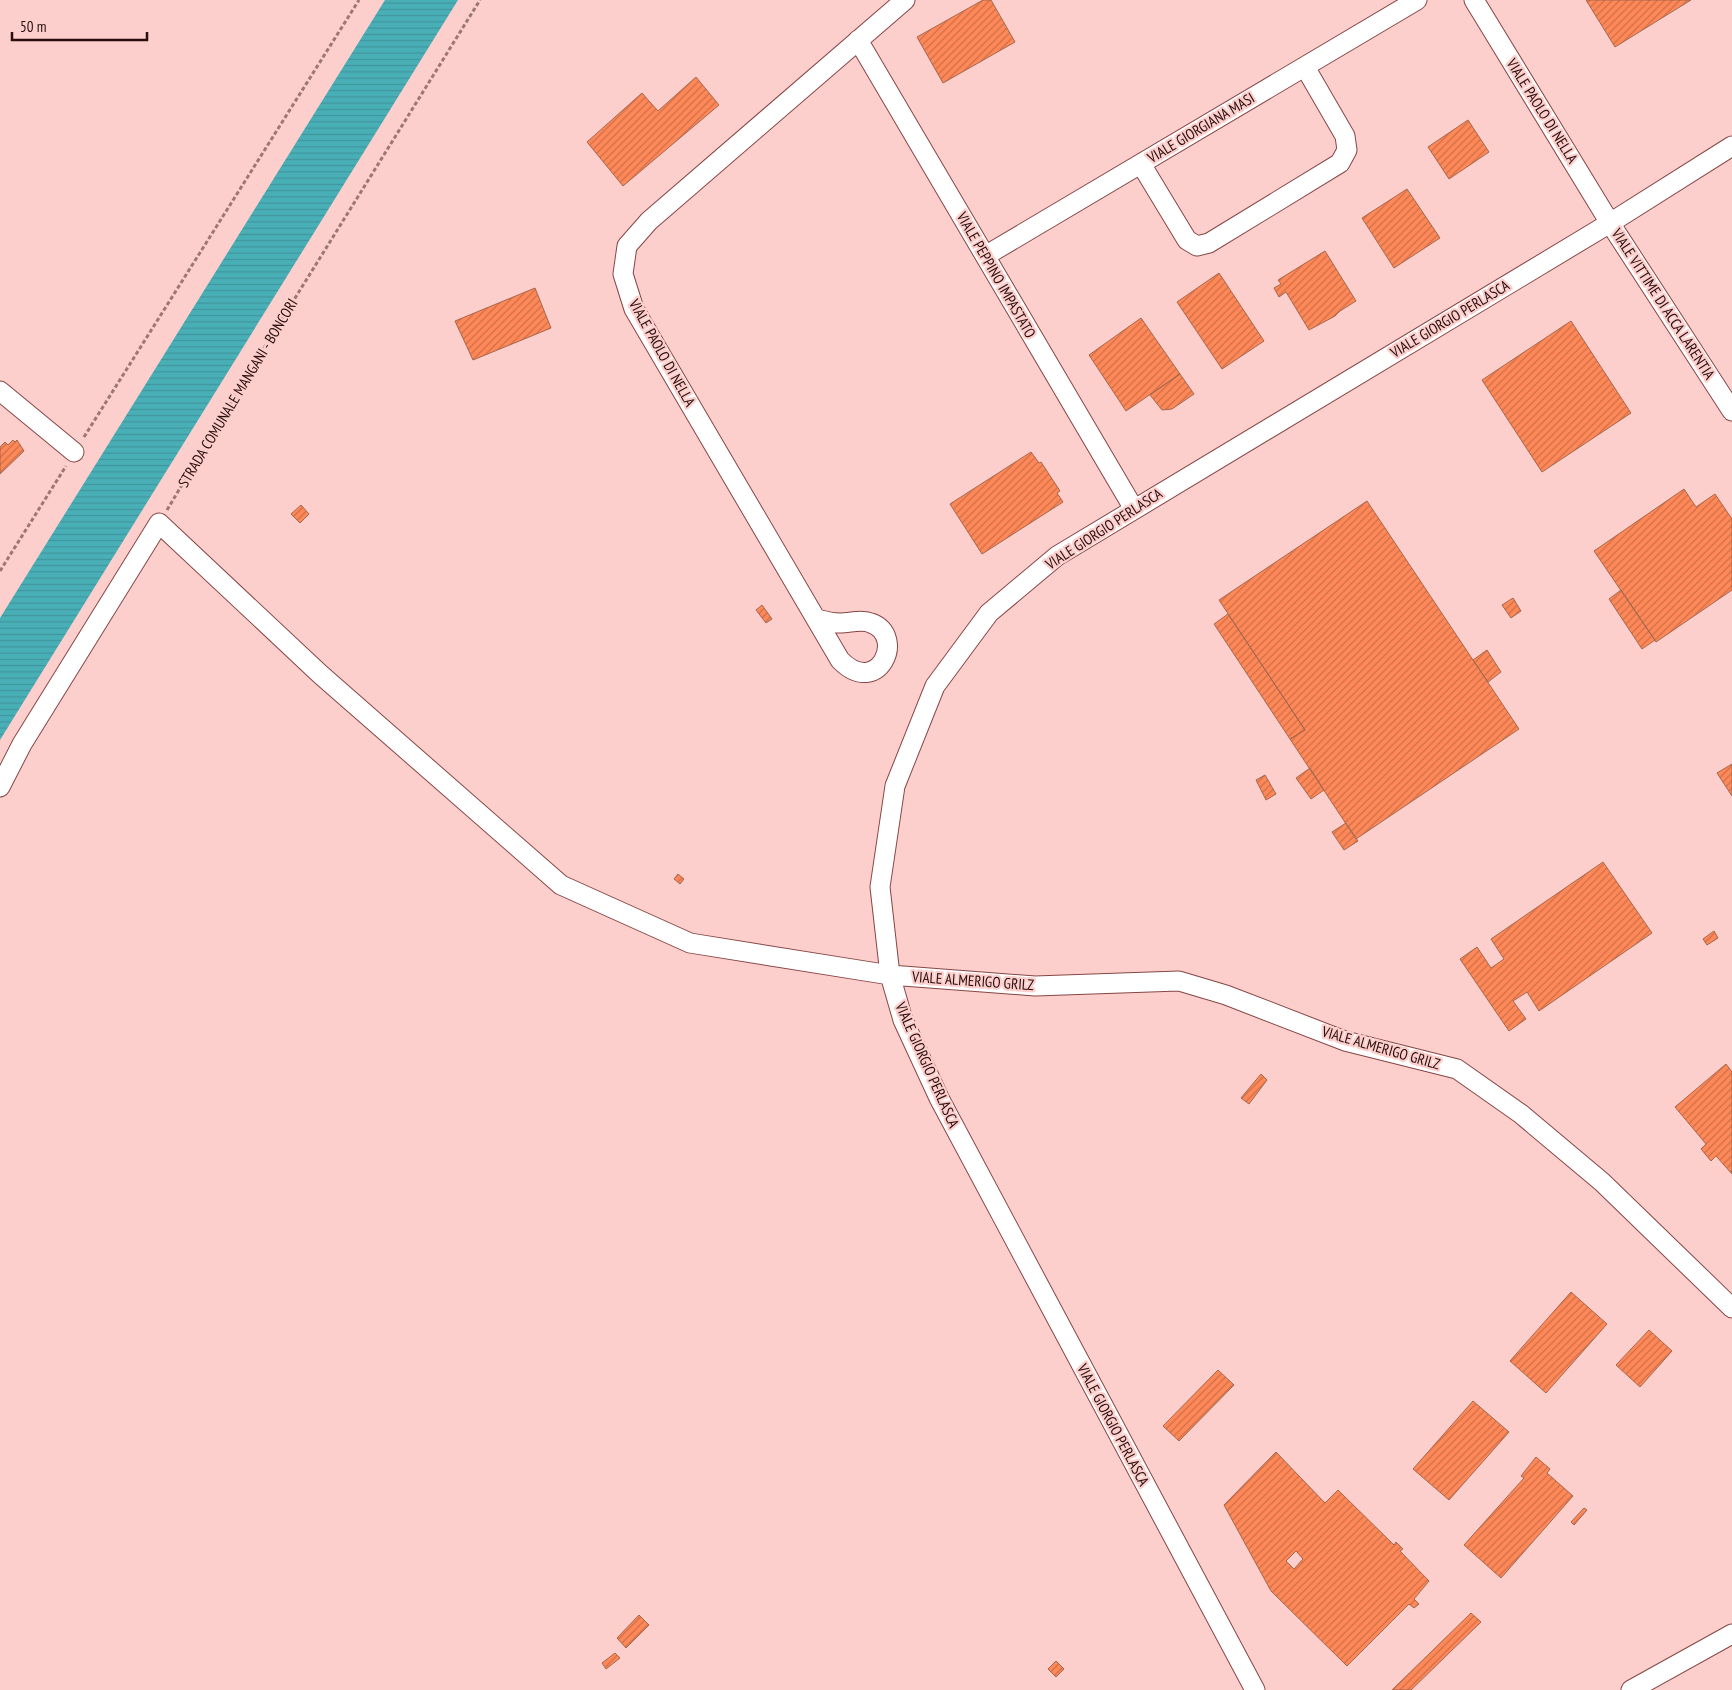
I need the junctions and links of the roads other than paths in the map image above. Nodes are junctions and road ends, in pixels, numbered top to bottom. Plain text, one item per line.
1 (905, 0) edge
2 (1417, 0) edge
3 (1474, 0) edge
4 (858, 40) junction
5 (1305, 67) junction
6 (1732, 146) edge
7 (1141, 164) junction
8 (1610, 223) junction
9 (985, 256) junction
10 (0, 391) edge
11 (1732, 411) edge
12 (74, 452) road end
13 (1134, 509) junction
14 (817, 619) dead end
15 (0, 787) edge
16 (890, 975) junction
17 (1732, 1308) edge
18 (1732, 1634) edge
19 (1255, 1690) edge
20 (1631, 1690) edge

1 - 4 street, VIALE PAOLO DI NELLA
2 - 5 street, VIALE GIORGIANA MASI
3 - 8 street, VIALE PAOLO DI NELLA
4 - 9 street, VIALE PEPPINO IMPASTATO
4 - 14 street, VIALE PAOLO DI NELLA
5 - 7 street, VIALE GIORGIANA MASI
5 - 7 street
6 - 8 street, VIALE GIORGIO PERLASCA
7 - 9 street, VIALE GIORGIANA MASI
8 - 11 street, VIALE VITTIME DI ACCA LARENTIA
8 - 13 street, VIALE GIORGIO PERLASCA
9 - 13 street, VIALE PEPPINO IMPASTATO
10 - 12 street
13 - 16 street, VIALE GIORGIO PERLASCA
15 - 16 street, VIALE ALMERIGO GRILZ
16 - 17 street, VIALE ALMERIGO GRILZ
16 - 19 street, VIALE GIORGIO PERLASCA
18 - 20 street

